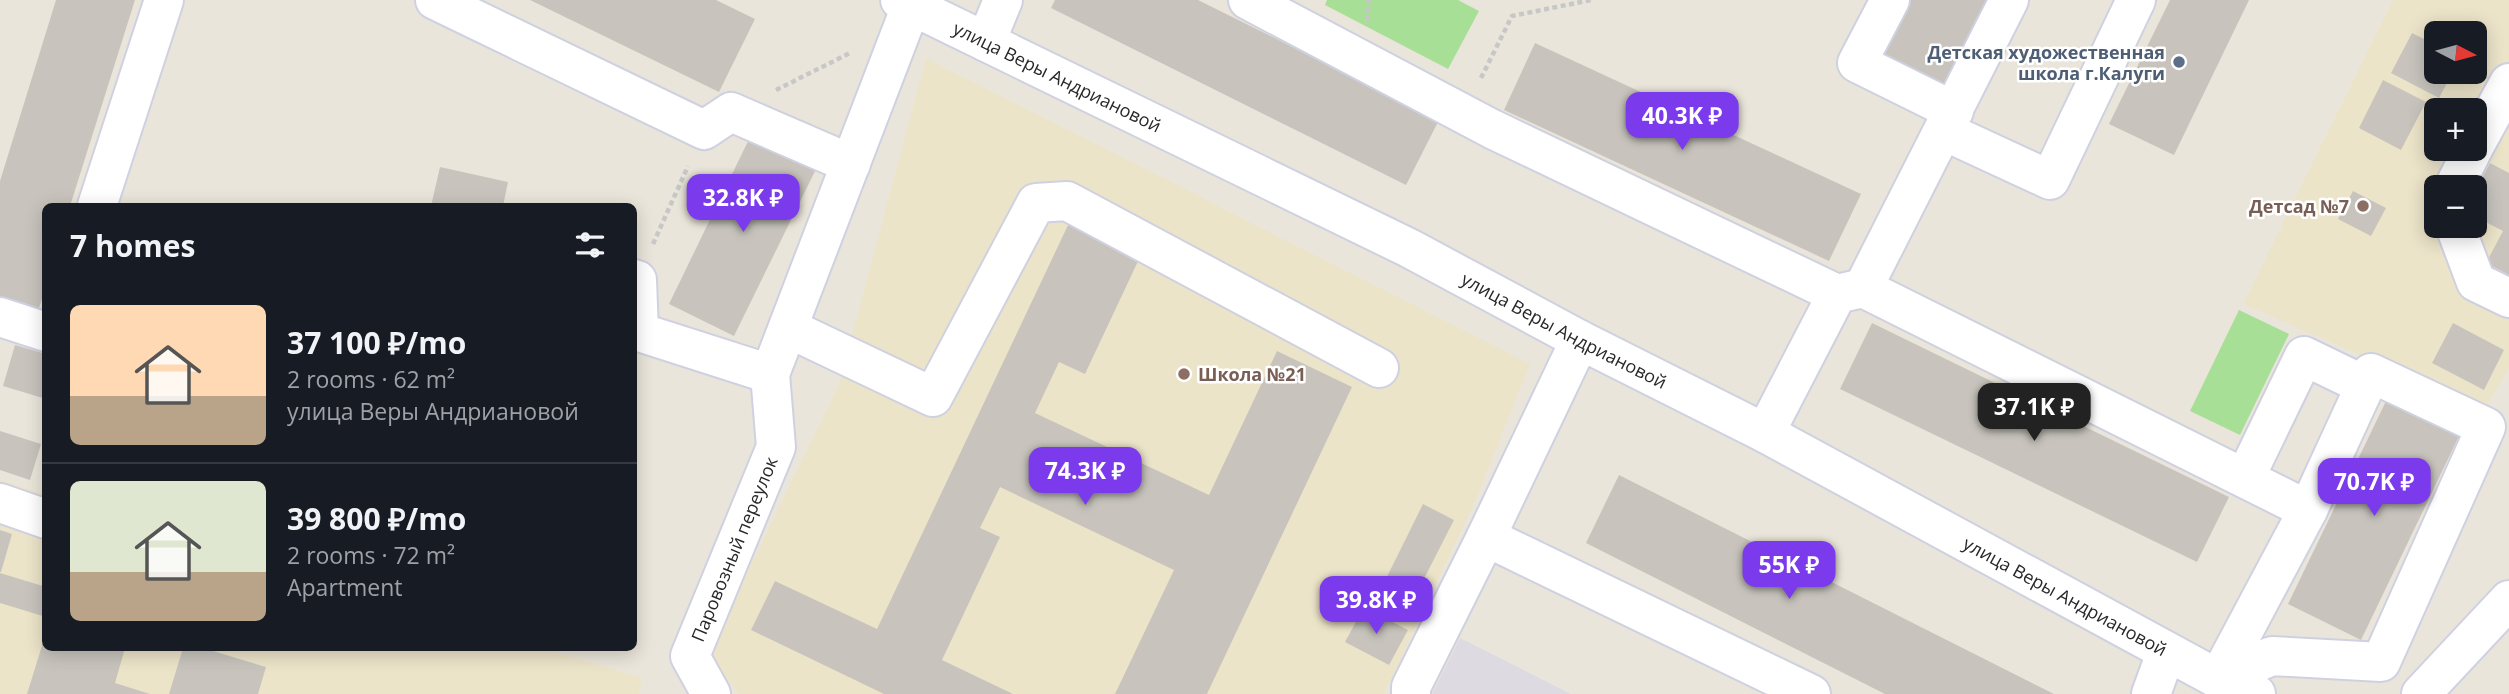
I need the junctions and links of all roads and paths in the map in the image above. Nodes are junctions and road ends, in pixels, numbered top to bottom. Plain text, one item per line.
1 (164, 0) edge
2 (435, 0) edge
3 (1003, 0) edge
4 (1248, 0) edge
5 (1591, 0) edge
6 (1889, 0) edge
7 (2009, 0) edge
8 (2136, 0) edge
9 (906, 3) edge
10 (986, 42) junction
11 (859, 49) dead end
12 (2509, 83) edge
13 (1463, 112) junction
14 (718, 121) junction
15 (1949, 121) junction
16 (2487, 124) edge
17 (851, 164) junction
18 (98, 203) edge
19 (2460, 238) edge
20 (637, 275) edge
21 (1850, 291) junction
22 (2509, 298) edge
23 (637, 306) edge
24 (0, 317) edge
25 (788, 328) junction
26 (42, 331) edge
27 (1580, 340) junction
28 (645, 350) edge
29 (1379, 368) dead end
30 (770, 374) junction
31 (2365, 386) junction
32 (1765, 433) junction
33 (2245, 478) junction
34 (0, 503) edge
35 (2308, 510) junction
36 (42, 518) edge
37 (1486, 537) junction
38 (2509, 600) edge
39 (2166, 653) junction
40 (2218, 679) junction
41 (711, 694) edge
42 (1411, 694) edge
43 (1811, 694) edge
44 (2151, 694) edge
45 (2256, 694) edge
46 (2421, 694) edge

1 - 18 street
2 - 14 street
3 - 10 street
4 - 13 street
5 - 13 path
6 - 15 street
7 - 15 street
8 - 15 street
9 - 10 street, улица Веры Андриановой
9 - 17 street, Паровозный переулок
10 - 27 street, улица Веры Андриановой
11 - 14 path
12 - 16 street
13 - 21 street
14 - 17 street
14 - 20 path
15 - 21 street
17 - 25 street, Паровозный переулок
19 - 22 street
21 - 32 street
21 - 33 street
23 - 28 street
24 - 26 street
25 - 29 street
25 - 30 street, Паровозный переулок
27 - 32 street, улица Веры Андриановой
27 - 37 street
28 - 30 street
30 - 41 street, Паровозный переулок
31 - 33 street
31 - 35 street
31 - 40 street
32 - 39 street, улица Веры Андриановой
33 - 35 street
34 - 36 street
35 - 40 street
37 - 42 street
37 - 43 street
38 - 46 street
39 - 40 street, улица Веры Андриановой
39 - 44 street
40 - 45 street, улица Веры Андриановой

